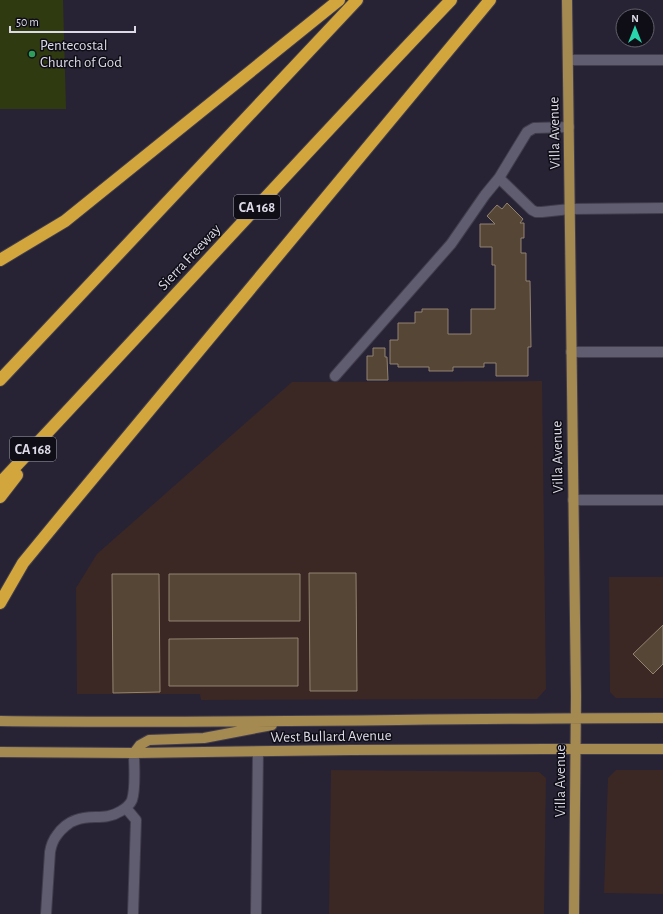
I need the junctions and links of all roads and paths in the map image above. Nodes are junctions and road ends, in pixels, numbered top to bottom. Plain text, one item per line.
1 (339, 0) edge
2 (357, 0) edge
3 (451, 0) edge
4 (490, 0) edge
5 (567, 3) edge
6 (568, 60) junction
7 (663, 60) edge
8 (569, 127) junction
9 (499, 178) junction
10 (663, 208) edge
11 (570, 209) junction
12 (0, 260) edge
13 (571, 352) junction
14 (663, 352) edge
15 (335, 376) dead end
16 (0, 380) edge
17 (65, 414) junction
18 (0, 483) edge
19 (0, 497) edge
20 (573, 500) junction
21 (663, 500) edge
22 (0, 603) edge
23 (576, 718) junction
24 (663, 718) edge
25 (295, 720) junction
26 (0, 721) edge
27 (575, 749) junction
28 (663, 749) edge
29 (0, 752) edge
30 (258, 752) junction
31 (134, 753) junction
32 (126, 808) junction
33 (46, 914) edge
34 (133, 914) edge
35 (256, 914) edge
36 (574, 914) edge

1 - 12 highway
2 - 16 highway
3 - 17 highway, Sierra Freeway / CA 168
4 - 22 highway
5 - 6 main road, Villa Avenue
6 - 7 street
6 - 8 main road, Villa Avenue
8 - 9 street
8 - 11 main road, Villa Avenue
9 - 11 street
9 - 15 street
10 - 11 street
11 - 13 main road, Villa Avenue
13 - 14 street
13 - 20 main road, Villa Avenue
17 - 18 highway, Sierra Freeway / CA 168
17 - 19 highway
20 - 21 street
20 - 23 main road, Villa Avenue
23 - 24 main road, West Bullard Avenue
23 - 25 main road, West Bullard Avenue
23 - 27 main road, Villa Avenue
25 - 26 main road, West Bullard Avenue
25 - 31 main road
27 - 28 main road, West Bullard Avenue
27 - 30 main road, West Bullard Avenue
27 - 36 main road, Villa Avenue
29 - 31 main road, West Bullard Avenue
30 - 31 main road, West Bullard Avenue
30 - 35 street
31 - 32 street
32 - 33 street
32 - 34 street

